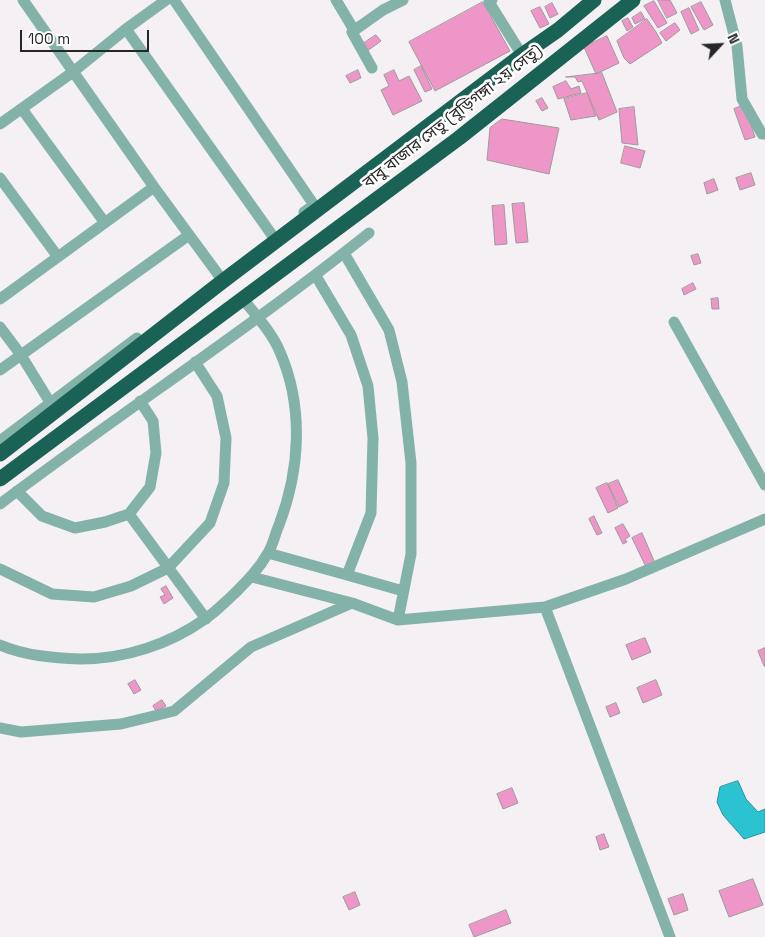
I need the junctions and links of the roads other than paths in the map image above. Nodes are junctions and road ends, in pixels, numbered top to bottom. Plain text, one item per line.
1 (23, 0) edge
2 (166, 0) edge
3 (174, 0) edge
4 (336, 0) edge
5 (403, 0) edge
6 (594, 0) edge
7 (633, 0) edge
8 (725, 0) edge
9 (490, 1) edge
10 (126, 29) junction
11 (354, 30) junction
12 (522, 55) junction
13 (372, 68) dead end
14 (73, 72) junction
15 (22, 109) junction
16 (0, 124) edge
17 (765, 134) edge
18 (0, 178) edge
19 (154, 187) junction
20 (105, 223) junction
21 (369, 233) dead end
22 (189, 235) junction
23 (274, 239) junction
24 (344, 253) junction
25 (58, 257) junction
26 (316, 276) junction
27 (221, 278) junction
28 (0, 299) edge
29 (243, 299) junction
30 (258, 318) junction
31 (674, 322) dead end
32 (0, 327) edge
33 (21, 356) junction
34 (195, 362) junction
35 (0, 370) edge
36 (140, 401) junction
37 (51, 404) junction
38 (0, 441) edge
39 (0, 454) edge
40 (0, 479) edge
41 (765, 485) edge
42 (17, 491) junction
43 (0, 504) edge
44 (129, 514) junction
45 (765, 518) edge
46 (268, 552) junction
47 (168, 568) junction
48 (0, 569) edge
49 (347, 575) junction
50 (252, 577) junction
51 (403, 591) junction
52 (352, 603) junction
53 (545, 607) junction
54 (206, 618) junction
55 (398, 620) junction
56 (0, 645) edge
57 (0, 728) edge
58 (670, 937) edge

1 - 14 street
2 - 10 street
3 - 23 street
4 - 11 street
5 - 11 street
6 - 12 highway
7 - 29 highway, বাবু বাজার সেতু (বুড়িগঙ্গা ২য় সেতু)
8 - 17 street
9 - 12 street
10 - 14 street
10 - 23 street
11 - 13 street
12 - 23 highway
14 - 15 street
14 - 19 street
15 - 16 street
15 - 20 street
18 - 25 street
19 - 20 street
19 - 22 street
20 - 25 street
21 - 24 street
22 - 27 street
22 - 33 street
23 - 27 highway
24 - 26 street
24 - 51 street
25 - 28 street
26 - 30 street
26 - 49 street
27 - 37 street
27 - 39 highway
29 - 30 street
29 - 40 highway, বাবু বাজার সেতু (বুড়িগঙ্গা ২য় সেতু)
30 - 34 street
30 - 46 street
31 - 41 street
32 - 33 street
33 - 35 street
33 - 37 street
34 - 36 street
34 - 47 street
36 - 42 street
36 - 44 street
37 - 38 street
42 - 43 street
42 - 44 street
44 - 47 street
45 - 53 street
46 - 49 street
46 - 50 street
47 - 48 street
47 - 54 street
49 - 51 street
50 - 52 street
50 - 54 street
51 - 55 street
52 - 55 street
52 - 57 street
53 - 55 street
53 - 58 street
54 - 56 street

